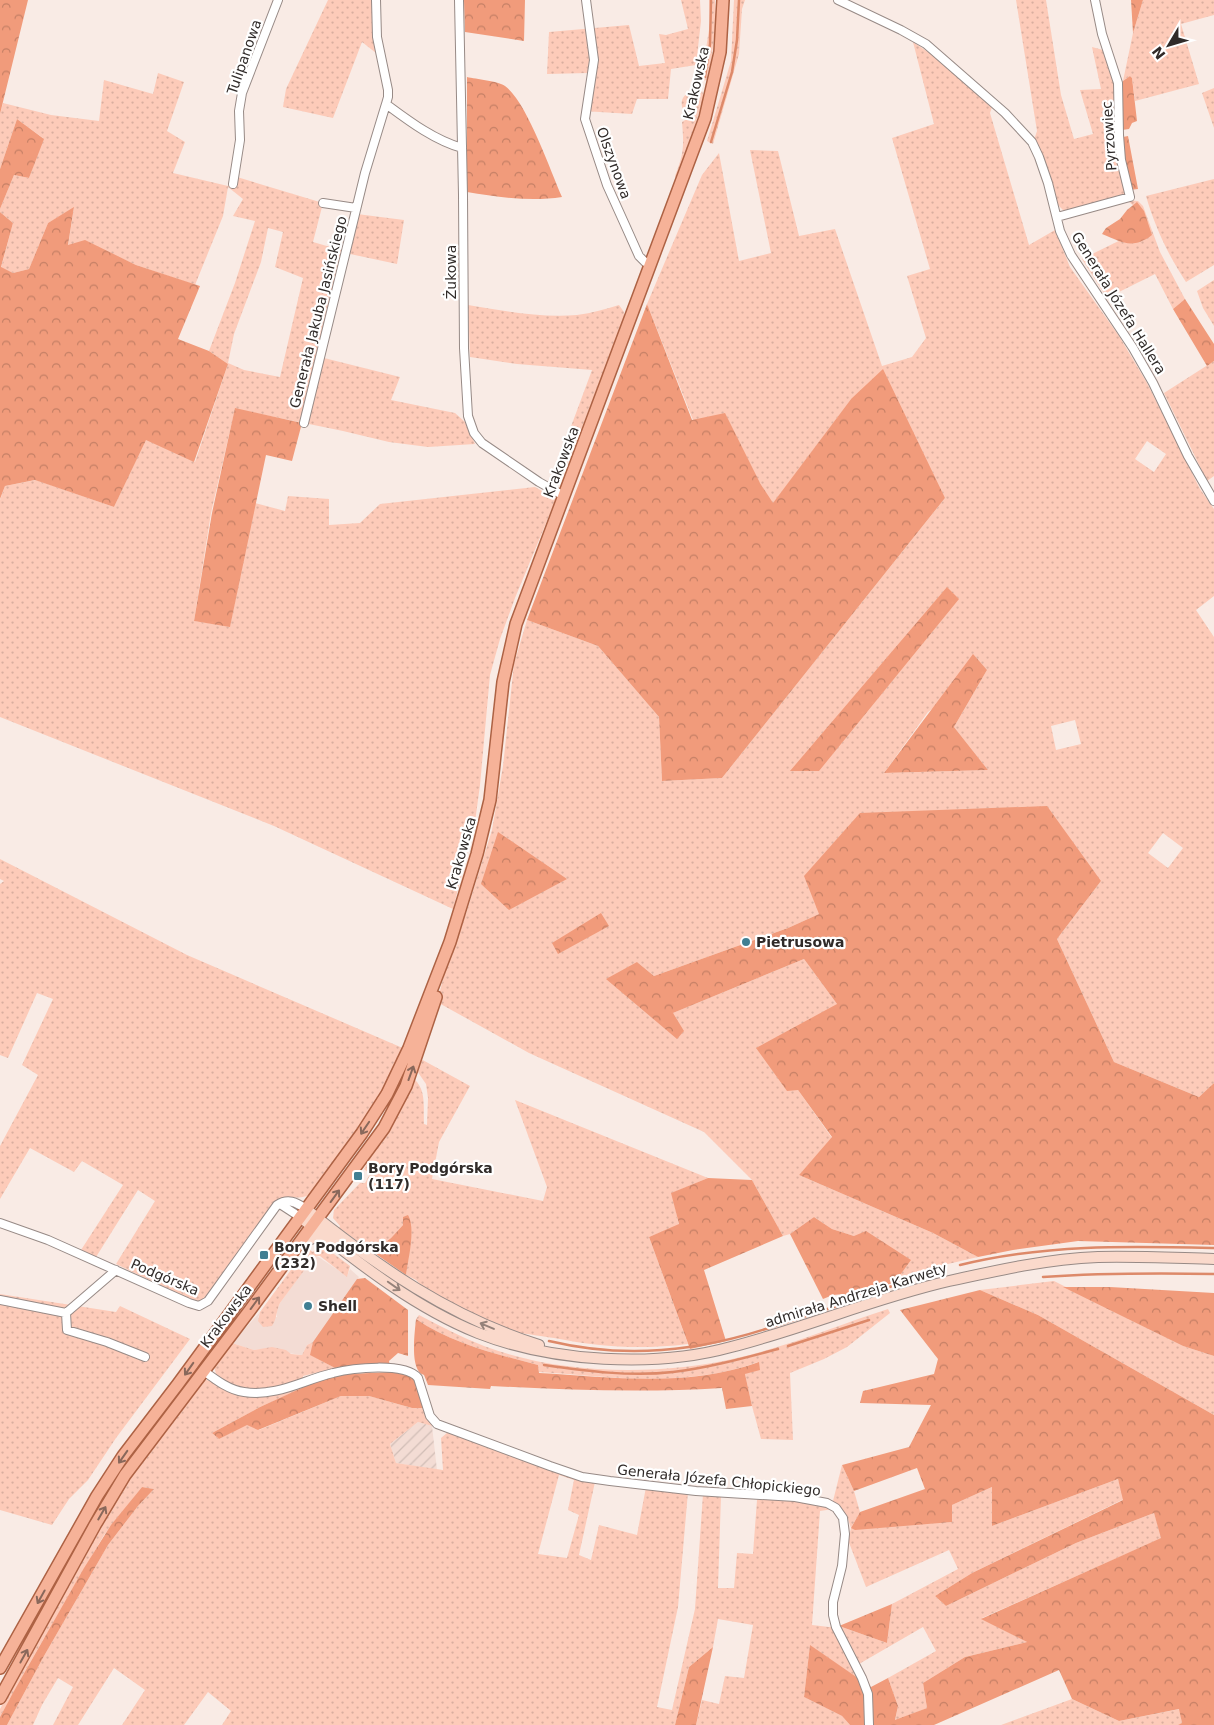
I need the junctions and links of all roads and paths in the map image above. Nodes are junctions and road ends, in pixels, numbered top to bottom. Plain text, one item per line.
1 (278, 0) edge
2 (376, 0) edge
3 (459, 0) edge
4 (586, 0) edge
5 (723, 0) edge
6 (838, 0) edge
7 (1095, 0) edge
8 (386, 104) junction
9 (462, 148) junction
10 (233, 184) dead end
11 (323, 203) dead end
12 (356, 208) junction
13 (1056, 217) junction
14 (651, 265) junction
15 (304, 423) dead end
16 (564, 496) junction
17 (1214, 501) edge
18 (450, 942) junction
19 (303, 1213) junction
20 (315, 1222) junction
21 (0, 1223) edge
22 (326, 1237) junction
23 (298, 1245) junction
24 (1214, 1259) edge
25 (116, 1270) junction
26 (0, 1300) edge
27 (66, 1313) junction
28 (566, 1354) junction
29 (145, 1357) dead end
30 (204, 1370) junction
31 (0, 1668) edge
32 (0, 1698) edge
33 (869, 1725) edge

1 - 10 street, Tulipanowa
2 - 8 street, Generała Jakuba Jasińskiego
3 - 9 street, Żukowa
4 - 14 street, Olszynowa
5 - 14 main road, Krakowska
6 - 13 street, Generała Józefa Hallera
7 - 13 street, Pyrzowiec
8 - 9 street
8 - 12 street, Generała Jakuba Jasińskiego
9 - 16 street, Żukowa
11 - 12 street, Generała Jakuba Jasińskiego
12 - 15 street, Generała Jakuba Jasińskiego
13 - 17 street, Generała Józefa Hallera
14 - 16 main road, Krakowska
16 - 18 main road, Krakowska
18 -> 19 main road, Krakowska
20 -> 18 main road, Krakowska
19 - 20 main road, admirała Andrzeja Karwety
19 - 25 street, Podgórska
19 -> 31 main road, Krakowska
20 - 22 main road, admirała Andrzeja Karwety
20 - 23 main road, Krakowska
28 -> 20 main road, admirała Andrzeja Karwety
21 - 25 street, Podgórska
22 - 23 main road
22 -> 28 main road, admirała Andrzeja Karwety
30 -> 23 main road, Krakowska
24 - 28 main road, admirała Andrzeja Karwety
25 - 27 street
26 - 27 street
27 - 29 street
32 -> 30 main road, Krakowska
30 - 33 street, Generała Józefa Chłopickiego

